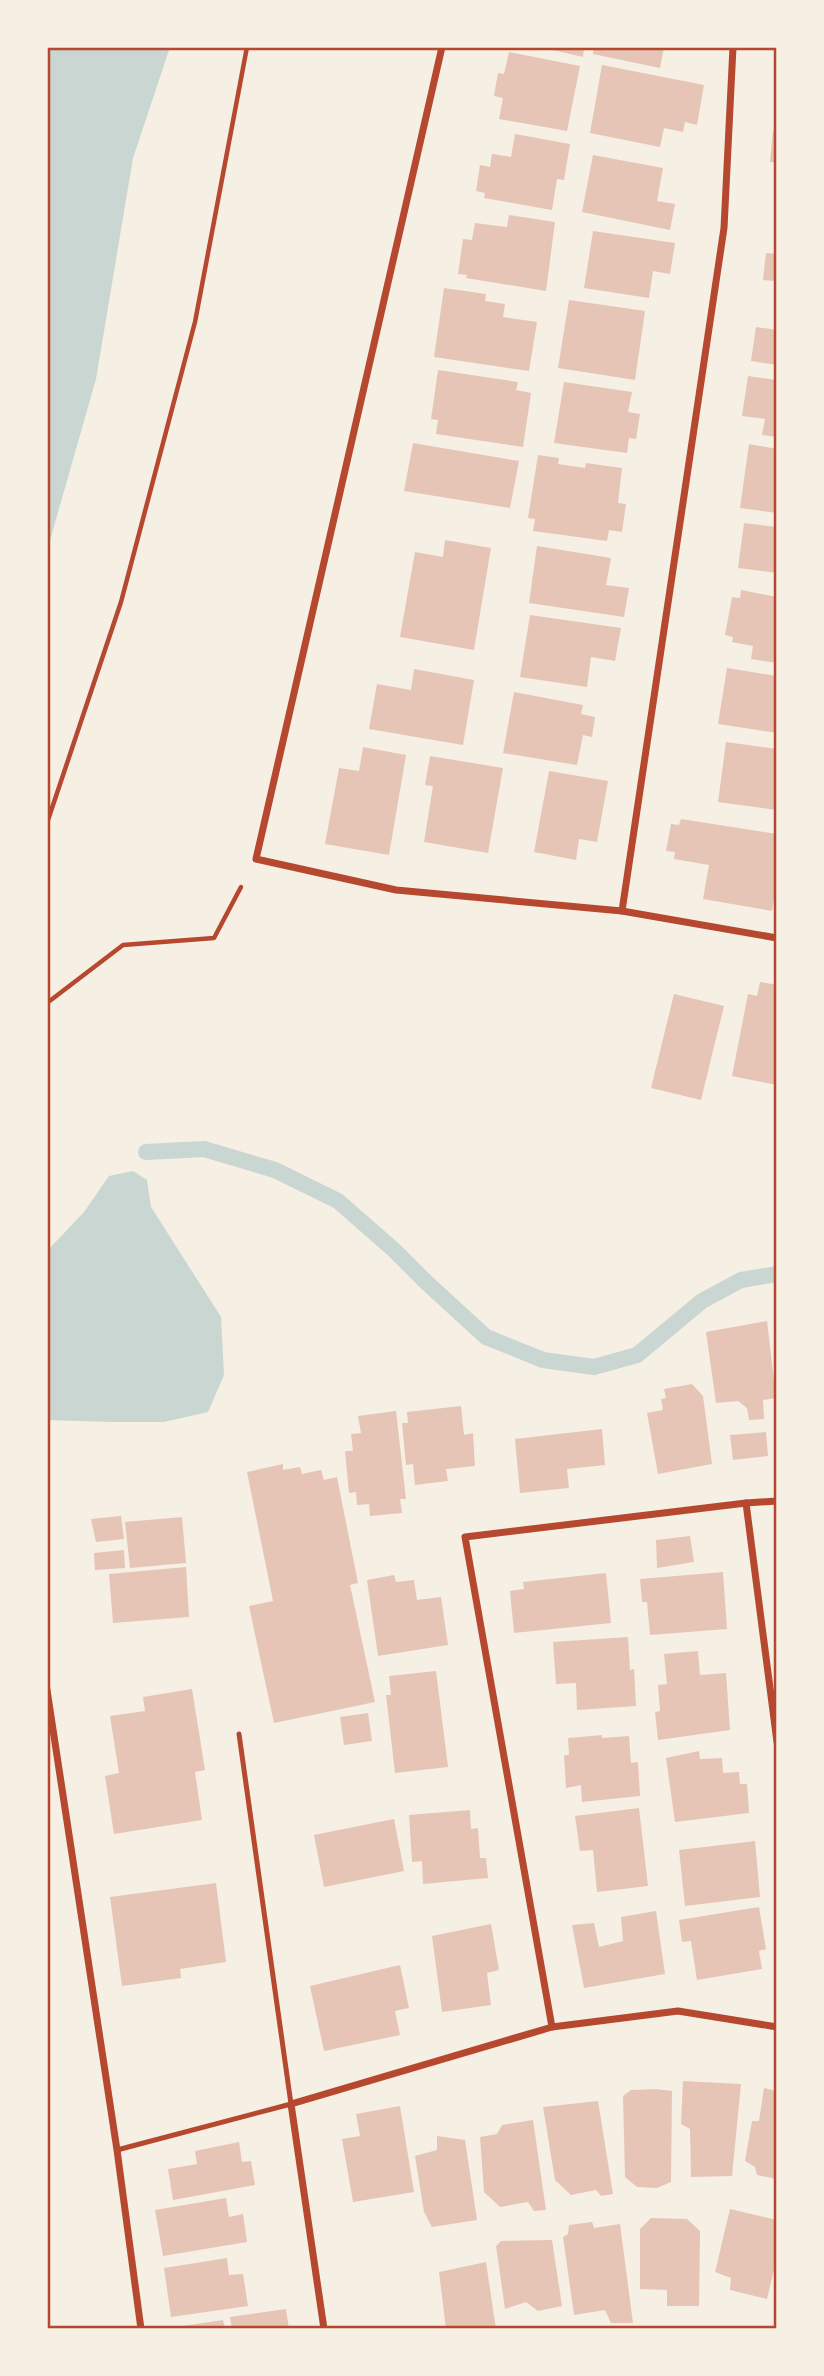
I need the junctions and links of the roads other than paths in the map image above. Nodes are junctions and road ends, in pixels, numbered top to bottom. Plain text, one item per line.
1 (442, 47) edge
2 (733, 47) edge
3 (622, 911) junction
4 (777, 938) edge
5 (777, 1501) edge
6 (746, 1503) junction
7 (47, 1690) edge
8 (239, 1734) dead end
9 (777, 1742) edge
10 (552, 2026) junction
11 (777, 2027) edge
12 (291, 2104) junction
13 (117, 2150) junction
14 (141, 2329) edge
15 (324, 2329) edge

1 - 3 street
2 - 3 street
3 - 4 street
5 - 6 street
6 - 9 street
6 - 10 street
7 - 13 street
8 - 12 lane
10 - 11 street
10 - 12 street
12 - 13 lane
12 - 15 street
13 - 14 street

